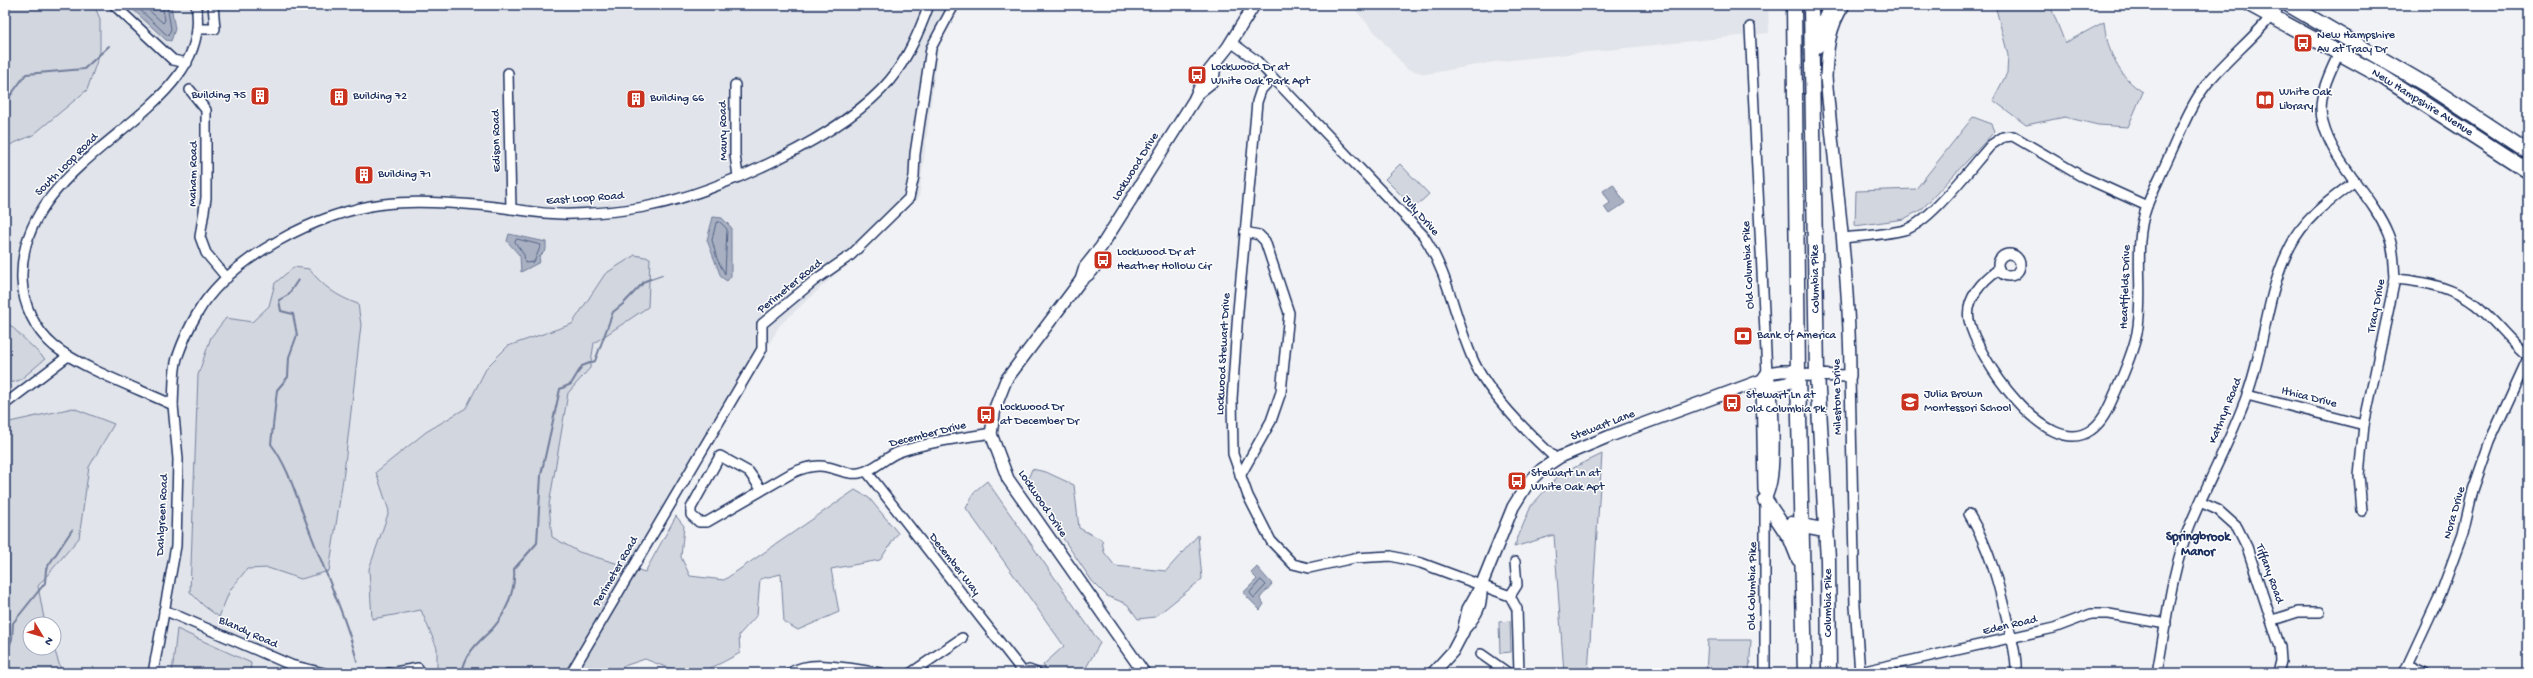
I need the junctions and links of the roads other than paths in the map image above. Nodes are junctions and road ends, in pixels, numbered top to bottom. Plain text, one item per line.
1 (114, 5) edge
2 (196, 5) edge
3 (213, 5) edge
4 (929, 5) edge
5 (954, 5) edge
6 (1254, 5) edge
7 (1784, 5) edge
8 (1794, 5) edge
9 (1811, 5) edge
10 (1831, 5) edge
11 (1844, 5) edge
12 (2251, 5) edge
13 (2289, 5) edge
14 (2276, 11) edge
15 (1750, 27) dead end
16 (197, 30) junction
17 (1231, 42) junction
18 (2339, 53) junction
19 (187, 63) junction
20 (1812, 64) junction
21 (508, 73) dead end
22 (1795, 77) junction
23 (1272, 78) junction
24 (735, 85) dead end
25 (190, 90) dead end
26 (2437, 92) junction
27 (2428, 105) junction
28 (2528, 152) edge
29 (2528, 171) edge
30 (738, 176) junction
31 (2356, 181) junction
32 (2147, 206) junction
33 (511, 209) junction
34 (1245, 232) junction
35 (1843, 238) junction
36 (1999, 269) dead end
37 (227, 278) junction
38 (2395, 279) junction
39 (197, 313) joint
40 (68, 356) junction
41 (2528, 357) edge
42 (1817, 374) junction
43 (1798, 375) junction
44 (1850, 376) junction
45 (1767, 380) junction
46 (2247, 395) junction
47 (5, 404) edge
48 (173, 405) junction
49 (2364, 425) junction
50 (992, 433) junction
51 (1556, 459) junction
52 (867, 472) junction
53 (1240, 476) junction
54 (761, 489) junction
55 (2202, 503) junction
56 (1769, 505) junction
57 (2362, 511) dead end
58 (1969, 514) dead end
59 (1801, 527) junction
60 (1826, 528) junction
61 (1516, 562) dead end
62 (1803, 569) junction
63 (1481, 586) junction
64 (1510, 596) junction
65 (164, 610) junction
66 (2320, 612) dead end
67 (2273, 620) junction
68 (2166, 624) junction
69 (962, 638) dead end
70 (2011, 638) junction
71 (1481, 654) dead end
72 (2409, 665) junction
73 (418, 668) dead end
74 (1860, 672) edge
75 (153, 673) edge
76 (324, 673) edge
77 (389, 673) edge
78 (571, 673) edge
79 (790, 673) edge
80 (881, 673) edge
81 (911, 673) edge
82 (1023, 673) edge
83 (1037, 673) edge
84 (1144, 673) edge
85 (1433, 673) edge
86 (1508, 673) edge
87 (1519, 673) edge
88 (1765, 673) edge
89 (1805, 673) edge
90 (1829, 673) edge
91 (2016, 673) edge
92 (2157, 673) edge
93 (2278, 673) edge
94 (2404, 673) edge
95 (2426, 673) edge

1 - 19 street
2 - 16 street, South Loop Road
3 - 16 street
4 - 30 street, East Loop Road
5 - 78 street, Perimeter Road
6 - 17 street, Lockwood Drive
7 - 22 main road
8 - 22 main road, Columbia Pike
9 - 20 main road, Columbia Pike
10 - 20 main road
11 - 35 street, Milestone Drive
12 - 14 main road, New Hampshire Avenue
13 - 26 main road, New Hampshire Avenue
14 - 18 main road, New Hampshire Avenue
14 - 32 street, Heartfields Drive
15 - 45 street, Old Columbia Pike
16 - 19 street, South Loop Road
17 - 23 street, July Drive
17 - 50 street, Lockwood Drive
18 - 27 main road, New Hampshire Avenue
18 - 31 street, Tracy Drive
19 - 40 street, South Loop Road
20 - 42 main road, Columbia Pike
21 - 33 street, Edison Road
22 - 43 main road, Columbia Pike
23 - 34 street, Lockwood Stewart Drive
23 - 51 street, July Drive
24 - 30 street, Maury Road
25 - 37 street, Maham Road
26 - 27 main road
26 - 28 main road, New Hampshire Avenue
27 - 29 main road, New Hampshire Avenue
30 - 33 street, East Loop Road
31 - 38 street, Tracy Drive
31 - 46 street, Kathryn Road
32 - 35 street
32 - 36 street, Heartfields Drive
33 - 37 street, East Loop Road
34 - 53 street, Lockwood Stewart Drive
34 - 53 street
35 - 44 street, Milestone Drive
37 - 39 street, East Loop Road
38 - 41 street
38 - 49 street, Tracy Drive
39 - 48 street, Dahlgreen Road
40 - 47 street
40 - 48 street
41 - 72 street, Nora Drive
42 - 43 street, Stewart Lane
42 - 44 street, Stewart Lane
42 - 60 main road, Columbia Pike
43 - 45 street, Stewart Lane
43 - 59 main road, Columbia Pike
44 - 74 street, Milestone Drive
45 - 51 street, Stewart Lane
45 - 56 street, Old Columbia Pike
46 - 49 street, Ithica Drive
46 - 55 street, Kathryn Road
48 - 65 street, Dahlgreen Road
49 - 57 street, Tracy Drive
50 - 52 street, December Drive
50 - 84 street, Lockwood Drive
51 - 63 street, Stewart Lane
52 - 54 street
52 - 82 street, December Way
53 - 63 street, Lockwood Stewart Drive
54 - 54 street
55 - 67 street, Tiffany Road
55 - 68 street, Kathryn Road
56 - 59 main road
56 - 62 main road
56 - 88 street, Old Columbia Pike
58 - 70 street
59 - 60 main road
59 - 62 main road, Columbia Pike
60 - 90 main road, Columbia Pike
61 - 64 street
62 - 89 main road, Columbia Pike
63 - 64 street, Lockwood Stewart Drive
63 - 85 street, Stewart Lane
64 - 87 street
65 - 75 street, Dahlgreen Road
65 - 76 street, Blandy Road
66 - 67 street
67 - 93 street, Tiffany Road
68 - 70 street, Eden Road
68 - 92 street, Kathryn Road
69 - 81 street
70 - 74 street, Eden Road
70 - 91 street
71 - 86 street
72 - 94 street, Nora Drive
72 - 95 street
73 - 77 street
79 - 80 street
82 - 83 street

